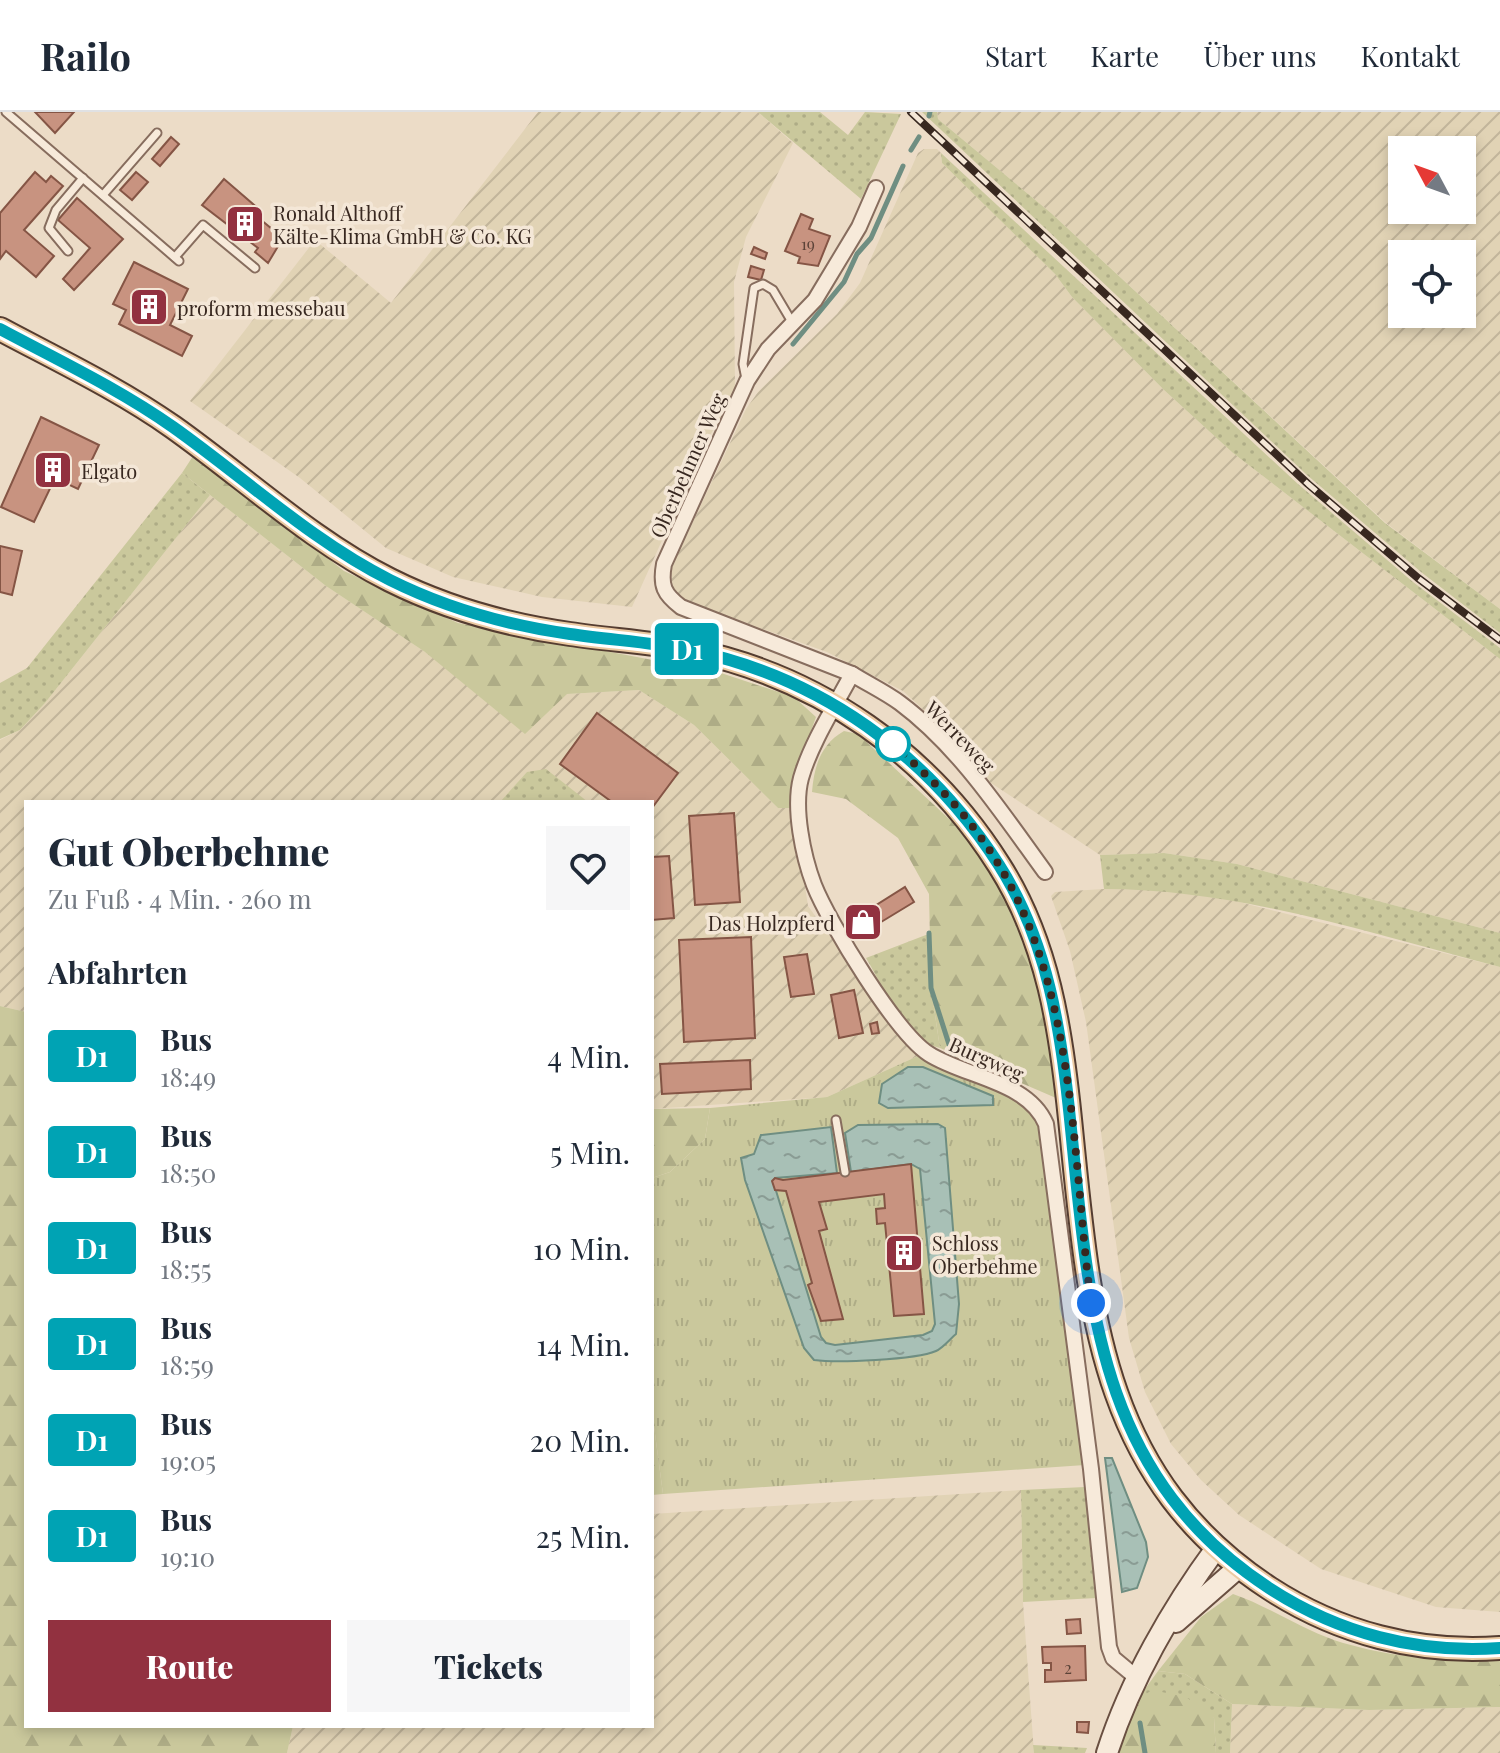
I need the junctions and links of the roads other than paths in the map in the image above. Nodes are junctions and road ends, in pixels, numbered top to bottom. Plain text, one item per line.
1 (6, 112) edge
2 (157, 133) dead end
3 (83, 178) junction
4 (876, 188) dead end
5 (103, 195) junction
6 (68, 251) dead end
7 (255, 268) dead end
8 (793, 322) junction
9 (0, 329) edge
10 (747, 381) junction
11 (852, 674) junction
12 (836, 705) junction
13 (1045, 872) dead end
14 (836, 1120) dead end
15 (845, 1172) dead end
16 (1217, 1547) junction
17 (1239, 1567) junction
18 (1164, 1633) junction
19 (1500, 1648) edge
20 (1132, 1674) junction
21 (1107, 1753) edge

1 - 3 lane
2 - 5 lane
3 - 5 lane
3 - 6 lane
4 - 8 street, Oberbehmer Weg
5 - 7 lane
8 - 10 street, Oberbehmer Weg
8 - 10 lane
9 - 12 main road
10 - 11 street, Oberbehmer Weg
11 - 12 street
11 - 13 street, Werreweg
12 - 16 main road
12 - 20 street, Burgweg
14 - 15 lane
16 - 17 main road
16 - 18 main road
17 - 18 main road
17 - 19 main road
18 - 20 main road
20 - 21 main road

